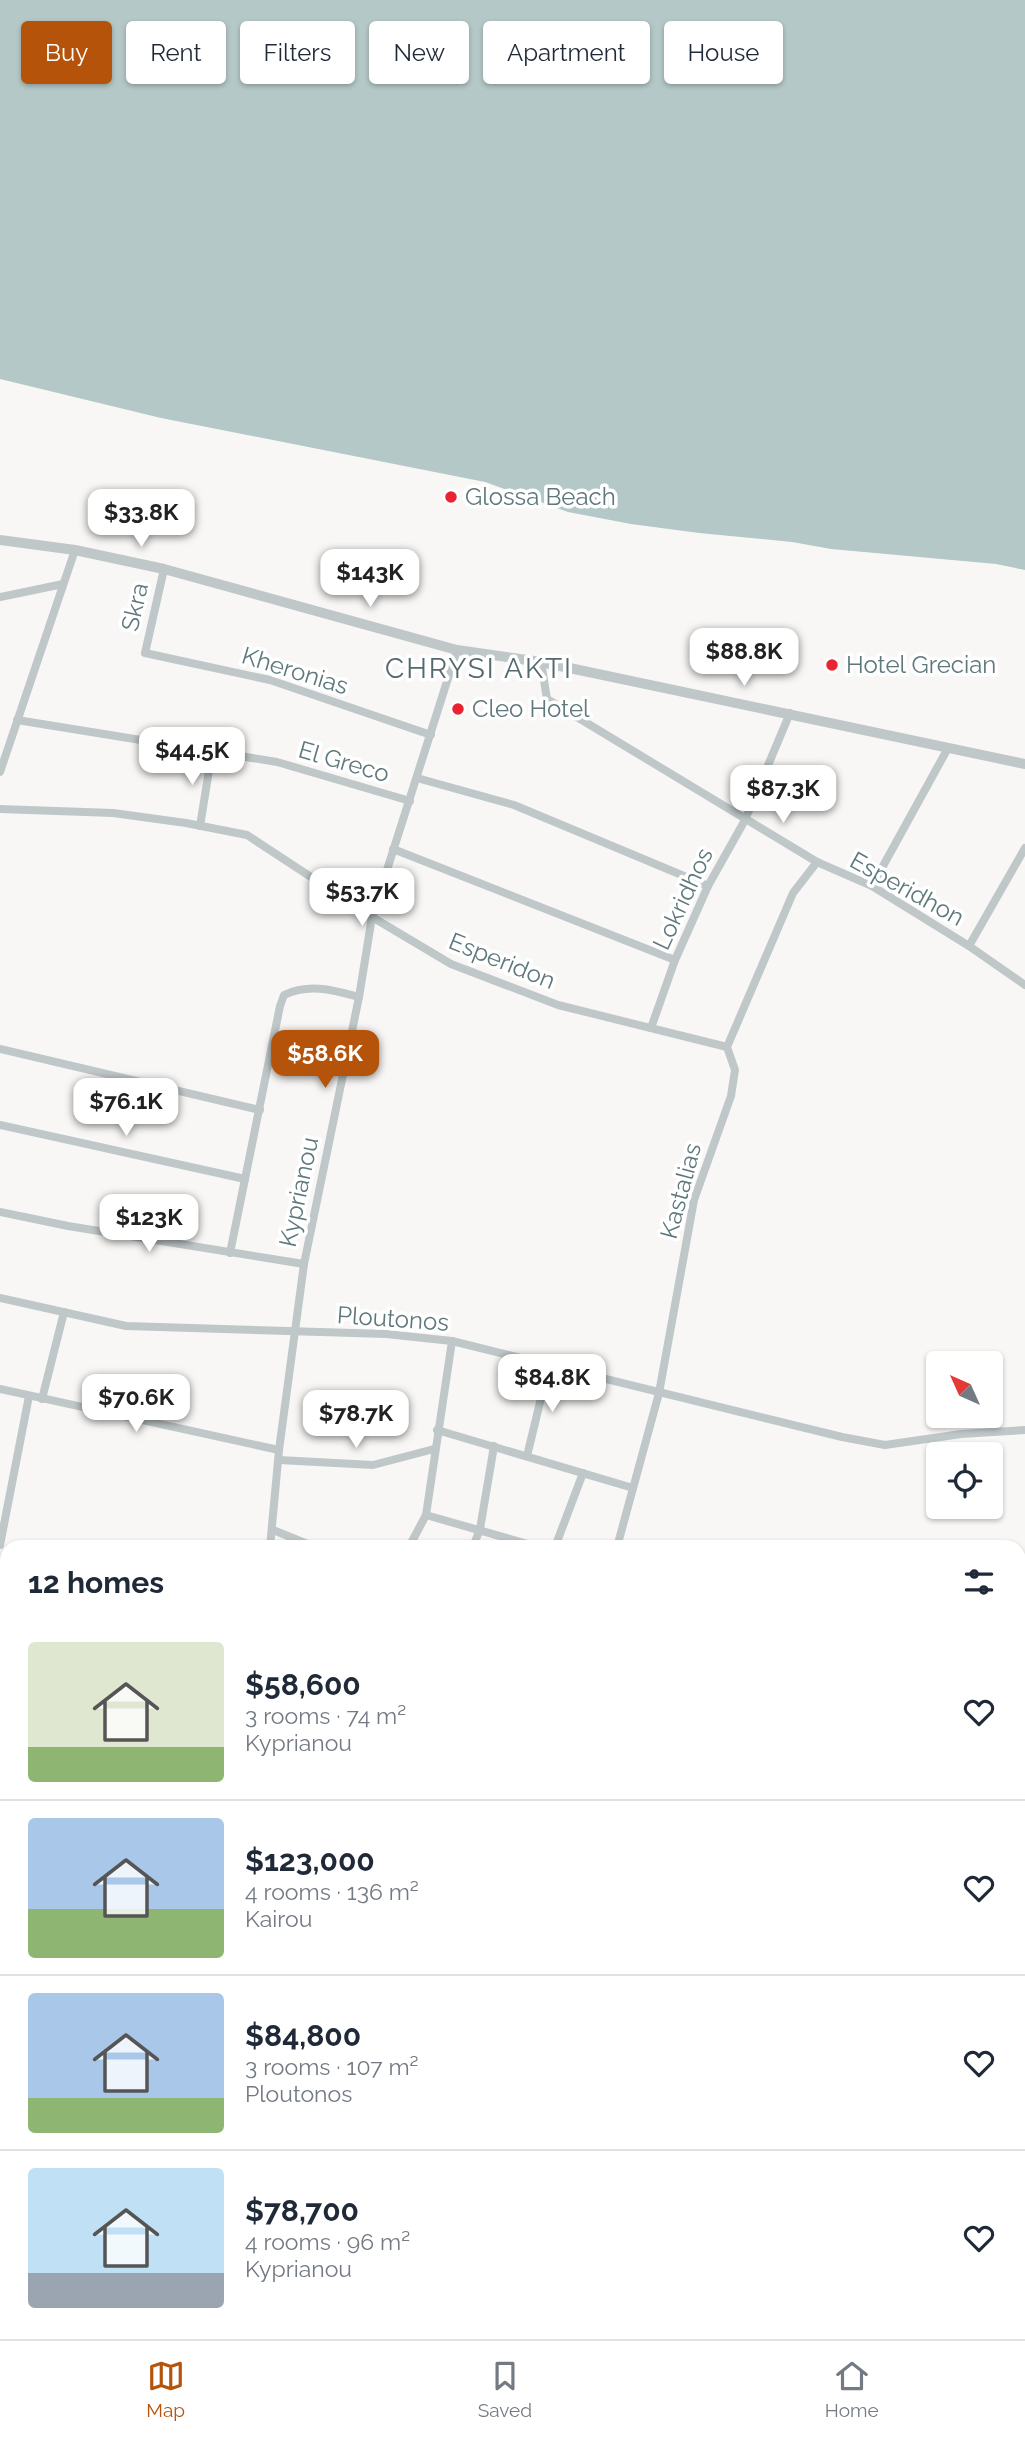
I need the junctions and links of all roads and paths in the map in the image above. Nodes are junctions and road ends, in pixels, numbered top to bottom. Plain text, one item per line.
1 (0, 540) edge
2 (75, 550) junction
3 (164, 569) junction
4 (63, 584) junction
5 (0, 597) edge
6 (457, 650) junction
7 (145, 653) joint
8 (541, 663) junction
9 (790, 713) junction
10 (17, 720) junction
11 (431, 735) junction
12 (948, 748) junction
13 (212, 752) junction
14 (1025, 764) edge
15 (0, 772) edge
16 (417, 778) junction
17 (410, 801) junction
18 (0, 809) edge
19 (745, 820) junction
20 (200, 826) junction
21 (1025, 848) edge
22 (393, 849) junction
23 (817, 862) junction
24 (708, 886) junction
25 (872, 886) junction
26 (372, 917) junction
27 (969, 946) junction
28 (675, 960) junction
29 (1025, 985) edge
30 (359, 997) junction
31 (651, 1028) junction
32 (727, 1047) junction
33 (0, 1049) edge
34 (260, 1110) junction
35 (0, 1125) edge
36 (245, 1179) junction
37 (0, 1212) edge
38 (230, 1253) junction
39 (304, 1264) junction
40 (0, 1298) edge
41 (64, 1312) junction
42 (294, 1333) junction
43 (452, 1341) junction
44 (549, 1365) junction
45 (0, 1389) edge
46 (659, 1392) junction
47 (29, 1396) junction
48 (42, 1399) junction
49 (437, 1430) junction
50 (1025, 1430) edge
51 (494, 1446) junction
52 (434, 1449) junction
53 (279, 1450) junction
54 (527, 1456) junction
55 (279, 1460) junction
56 (583, 1473) junction
57 (633, 1488) junction
58 (426, 1515) junction
59 (480, 1529) junction
60 (273, 1530) junction
61 (1, 1540) edge
62 (271, 1540) edge
63 (298, 1540) edge
64 (413, 1540) edge
65 (476, 1540) edge
66 (515, 1540) edge
67 (558, 1540) edge
68 (619, 1540) edge

1 - 2 street
2 - 3 street
2 - 4 street
3 - 6 street
3 - 7 street, Skra
4 - 5 street
4 - 10 street
6 - 8 street
6 - 11 street, Kyprianou
7 - 11 street, Kheronias
8 - 9 street
8 - 19 street, Esperidhon
9 - 12 street
9 - 19 street, Lokridhos
10 - 13 street, El Greco
10 - 15 street
11 - 16 street, Kyprianou
12 - 14 street
12 - 25 street
13 - 17 street, El Greco
13 - 20 street
16 - 17 street, Kyprianou
16 - 24 street
17 - 22 street, Kyprianou
18 - 20 street, Esperidon
19 - 23 street, Esperidhon
19 - 24 street, Lokridhos
20 - 26 street, Esperidon
21 - 27 street
22 - 26 street, Kyprianou
22 - 28 street
23 - 25 street, Esperidhon
23 - 32 street
24 - 28 street, Lokridhos
25 - 27 street, Esperidhon
26 - 30 street, Kyprianou
26 - 31 street, Esperidon
27 - 29 street, Esperidhon
28 - 31 street, Lokridhos
30 - 34 street
30 - 39 street, Kyprianou
31 - 32 street, Esperidon
32 - 46 street, Kastalias
33 - 34 street
34 - 36 street
35 - 36 street
36 - 38 street
37 - 38 street
38 - 39 street
39 - 42 street, Kyprianou
40 - 41 street, Ploutonos
41 - 42 street, Ploutonos
41 - 48 street
42 - 43 street, Ploutonos
42 - 53 street, Kyprianou
43 - 44 street, Ploutonos
43 - 49 street
44 - 46 street, Ploutonos
44 - 54 street
45 - 47 street
46 - 50 street, Ploutonos
46 - 57 street, Kastalias
47 - 48 street
47 - 61 street
48 - 53 street
49 - 51 street
49 - 52 street
51 - 54 street
51 - 59 street
52 - 55 street
52 - 58 street
53 - 55 street, Kyprianou
54 - 56 street
55 - 60 street, Kyprianou
56 - 57 street
56 - 67 street
57 - 68 street, Kastalias
58 - 59 street
58 - 64 street
59 - 65 street
59 - 66 street
60 - 62 street, Kyprianou
60 - 63 street

